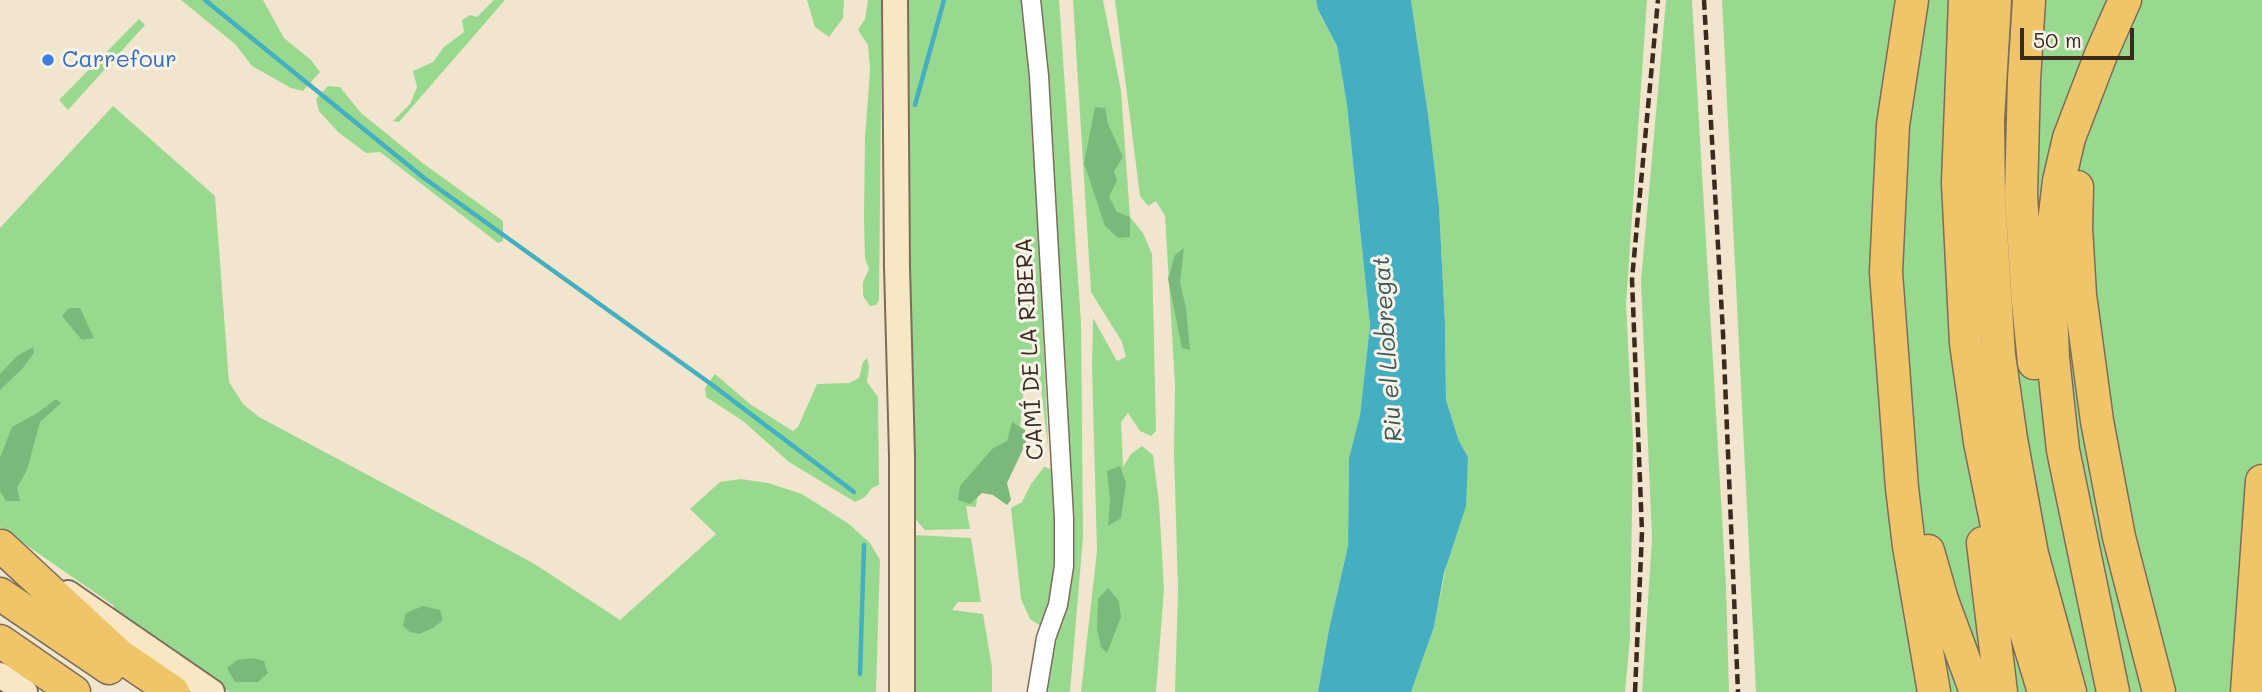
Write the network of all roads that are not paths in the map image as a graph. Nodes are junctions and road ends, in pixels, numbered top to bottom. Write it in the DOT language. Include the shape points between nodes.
graph roads {
  1 [pos="895,0"];
  2 [pos="1031,0"];
  3 [pos="1912,0"];
  4 [pos="1965,0"];
  5 [pos="1995,0"];
  6 [pos="2029,0"];
  7 [pos="2125,0"];
  8 [pos="2102,52"];
  9 [pos="897,267"];
  10 [pos="1888,319"];
  11 [pos="1966,343"];
  12 [pos="2262,481"];
  13 [pos="0,546"];
  14 [pos="0,594"];
  15 [pos="0,641"];
  16 [pos="0,675"];
  17 [pos="25,692"];
  18 [pos="74,692"];
  19 [pos="145,692"];
  20 [pos="173,692"];
  21 [pos="212,692"];
  22 [pos="890,692"];
  23 [pos="902,692"];
  24 [pos="1037,692"];
  25 [pos="1934,692"];
  26 [pos="1976,692"];
  27 [pos="2001,692"];
  28 [pos="2044,692"];
  29 [pos="2070,692"];
  30 [pos="2104,692"];
  31 [pos="2113,692"];
  32 [pos="2159,692"];
  33 [pos="2247,692"];
  1 -- 9 [label="main road"];
  2 -- 24 [label="street, CAMÍ DE LA RIBERA" via="1064,566"];
  3 -- 10 [label="highway" via="1893,125 1887,216"];
  4 -- 11 [label="highway" via="1958,183"];
  5 -- 29 [label="highway" via="1988,133 1999,355 2032,554"];
  6 -- 30 [label="highway" via="2021,195 2034,362 2065,548"];
  7 -- 8 [label="highway"];
  8 -- 31 [label="highway" via="2069,138 2059,181 2051,311 2063,450"];
  8 -- 32 [label="highway" via="2078,169 2080,295 2096,421 2119,537"];
  9 -- 22 [label="main road" via="890,454"];
  9 -- 23 [label="main road"];
  10 -- 25 [label="highway" via="1903,500"];
  10 -- 26 [label="highway" via="1897,407 1912,487 1942,600"];
  11 -- 27 [label="highway" via="1964,404"];
  11 -- 28 [label="highway" via="2004,560"];
  12 -- 33 [label="highway"];
  13 -- 20 [label="highway" via="120,656"];
  13 -- 21 [label="main road"];
  14 -- 19 [label="highway"];
  15 -- 18 [label="highway"];
  16 -- 17 [label="main road"];
}
